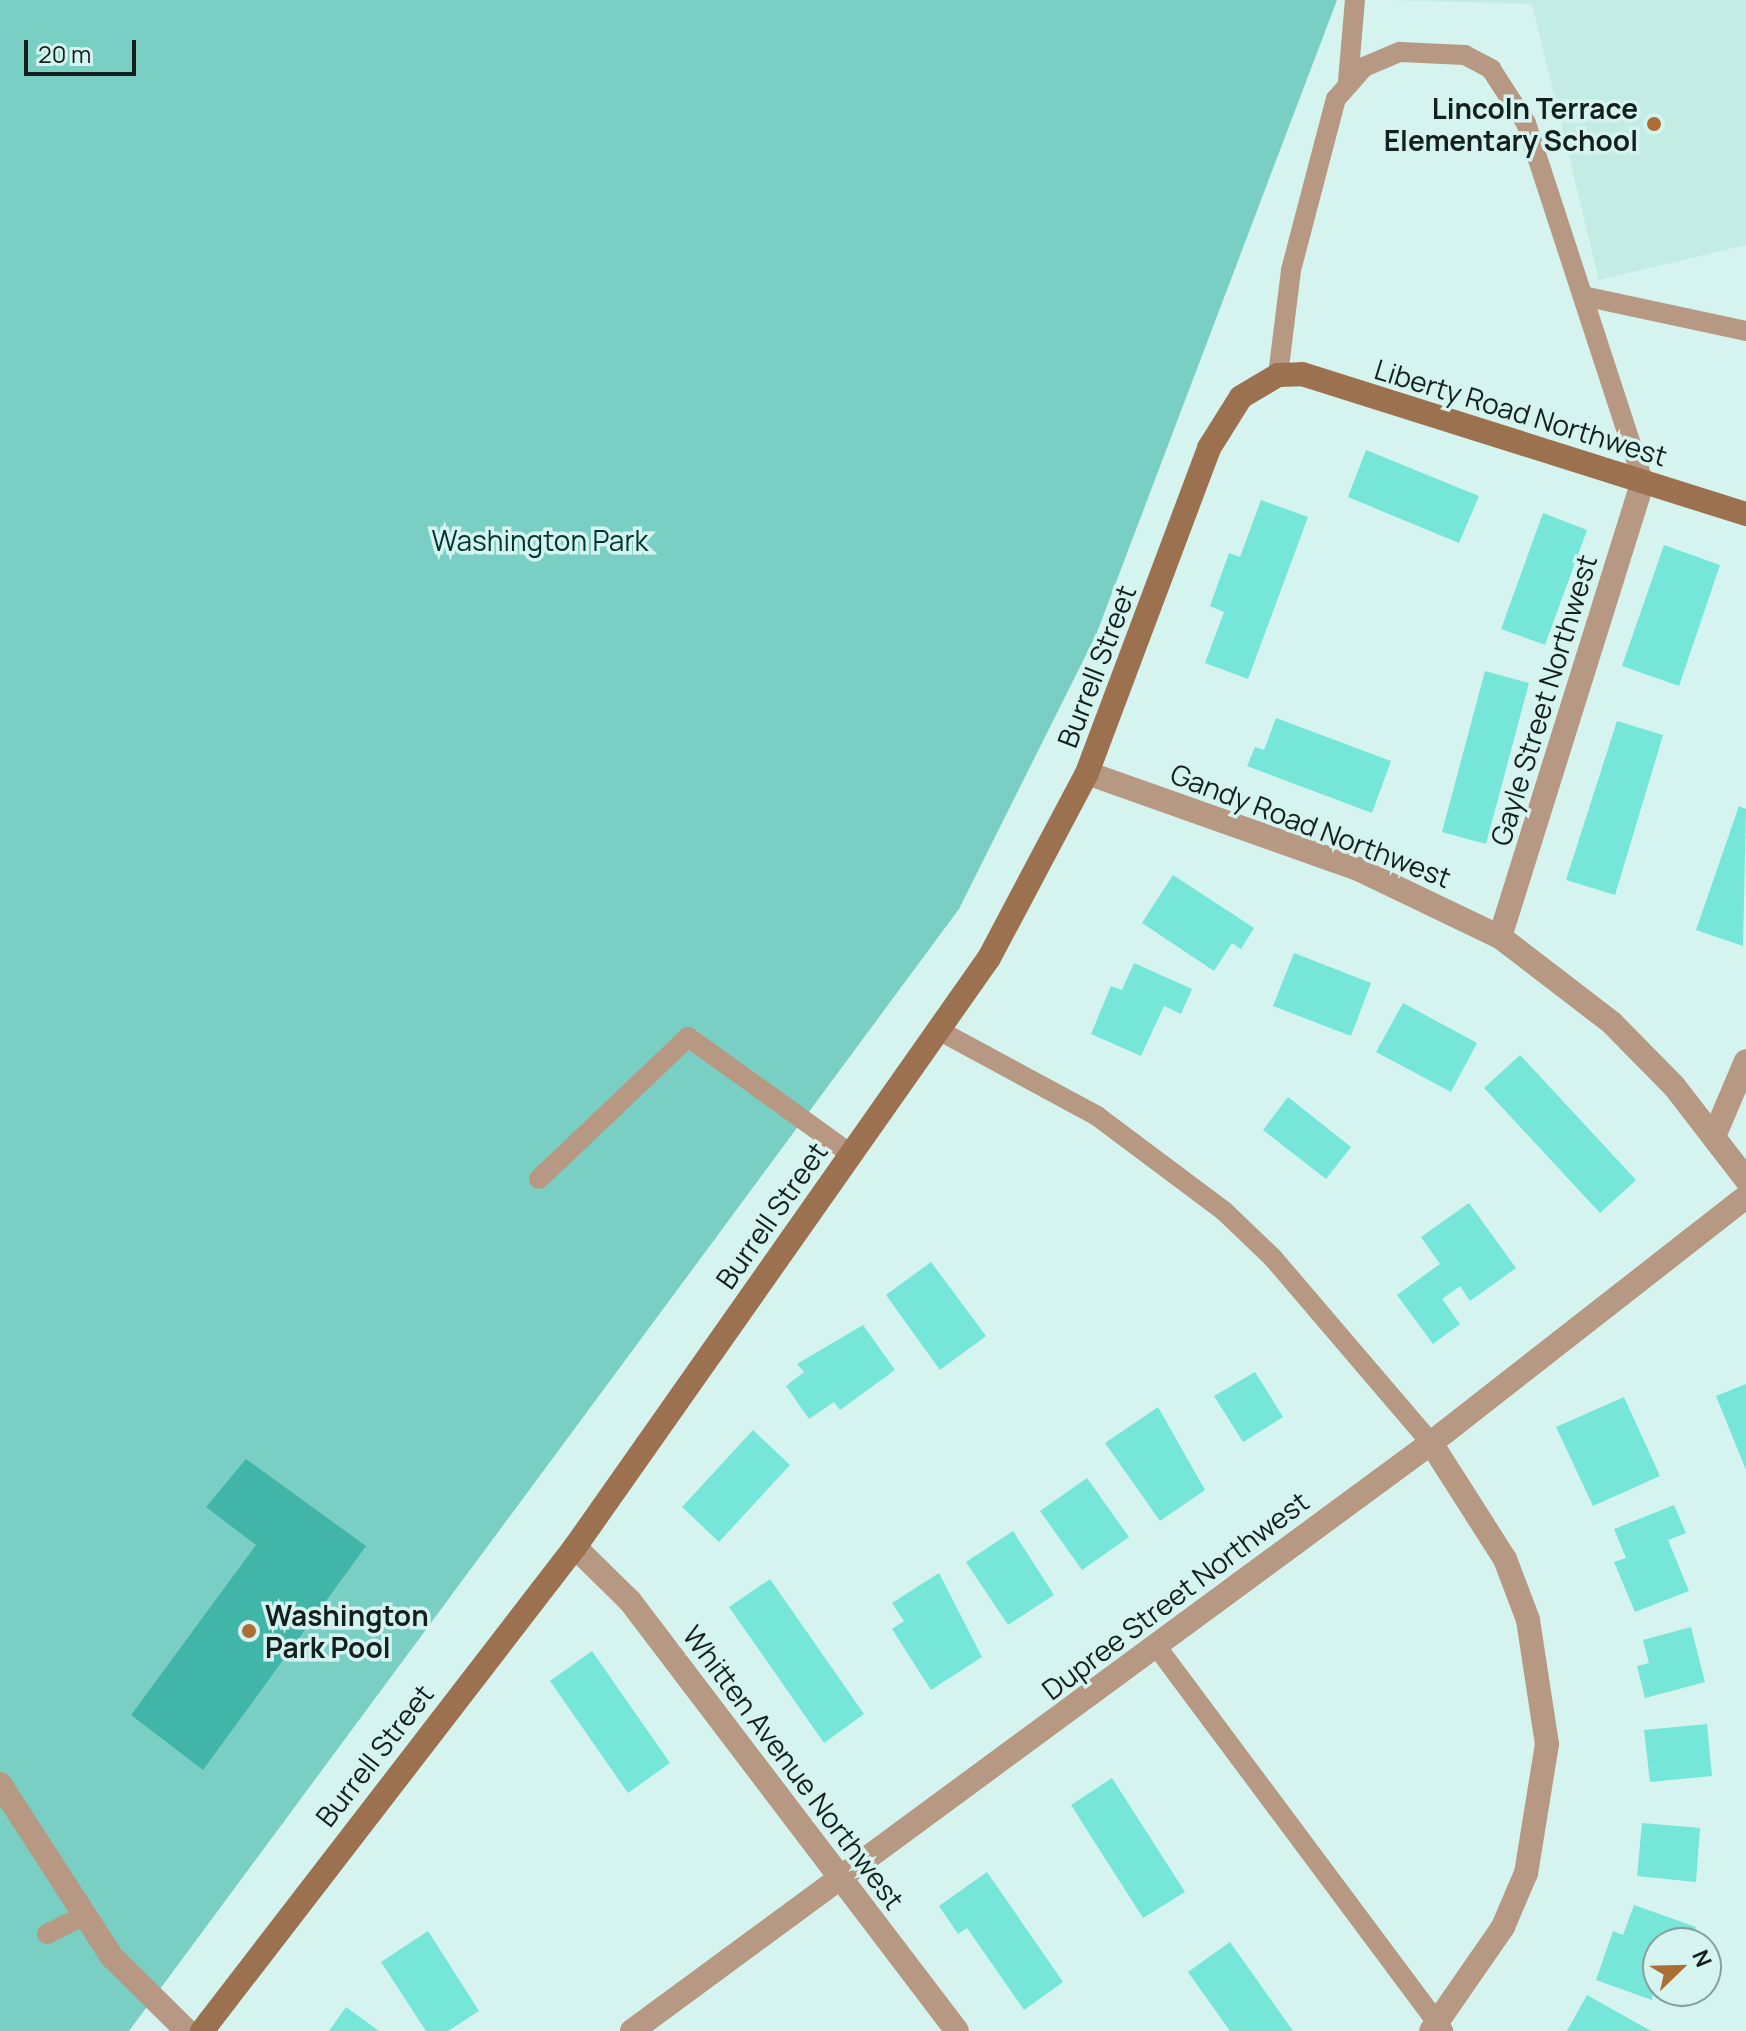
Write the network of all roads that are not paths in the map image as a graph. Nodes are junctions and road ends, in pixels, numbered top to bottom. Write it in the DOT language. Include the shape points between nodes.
graph roads {
  1 [pos="1355,0"];
  2 [pos="1348,81"];
  3 [pos="1583,296"];
  4 [pos="1746,331"];
  5 [pos="1278,375"];
  6 [pos="1643,481"];
  7 [pos="1746,514"];
  8 [pos="1087,773"];
  9 [pos="1500,937"];
  10 [pos="940,1031"];
  11 [pos="1746,1061"];
  12 [pos="1715,1134"];
  13 [pos="851,1154"];
  14 [pos="539,1179"];
  15 [pos="1746,1179"];
  16 [pos="1746,1197"];
  17 [pos="1431,1443"];
  18 [pos="575,1547"];
  19 [pos="1157,1647"];
  20 [pos="0,1784"];
  21 [pos="842,1878"];
  22 [pos="85,1915"];
  23 [pos="47,1934"];
  24 [pos="1437,2029"];
  25 [pos="187,2031"];
  26 [pos="202,2031"];
  27 [pos="632,2031"];
  28 [pos="957,2031"];
  1 -- 2 [label="lane"];
  2 -- 3 [label="lane" via="1400,52 1436,48 1491,69 1526,123"];
  2 -- 5 [label="lane" via="1336,99 1291,270"];
  3 -- 4 [label="lane"];
  3 -- 6 [label="lane"];
  5 -- 6 [label="street, Liberty Road Northwest" via="1302,374"];
  5 -- 8 [label="street, Burrell Street" via="1241,397 1209,448"];
  6 -- 7 [label="street, Liberty Road Northwest"];
  6 -- 9 [label="street, Gayle Street Northwest"];
  8 -- 9 [label="street, Gandy Road Northwest" via="1358,869"];
  8 -- 10 [label="street, Burrell Street" via="989,958"];
  9 -- 12 [label="street, Gandy Road Northwest" via="1612,1023"];
  10 -- 13 [label="street, Burrell Street"];
  10 -- 17 [label="lane" via="1097,1116 1224,1211 1312,1301"];
  11 -- 12 [label="street"];
  12 -- 15 [label="street, Gandy Road Northwest"];
  13 -- 14 [label="lane" via="688,1037"];
  13 -- 18 [label="street, Burrell Street"];
  16 -- 17 [label="street, Dupree Street Northwest"];
  17 -- 19 [label="street, Dupree Street Northwest"];
  17 -- 24 [label="street" via="1505,1559 1531,1633 1547,1744 1526,1873 1503,1927"];
  18 -- 21 [label="street, Whitten Avenue Northwest" via="630,1601"];
  18 -- 26 [label="street, Burrell Street"];
  19 -- 21 [label="street, Dupree Street Northwest"];
  19 -- 24 [label="lane"];
  20 -- 22 [label="street"];
  21 -- 27 [label="street, Dupree Street Northwest"];
  21 -- 28 [label="street, Whitten Avenue Northwest"];
  22 -- 23 [label="lane"];
  22 -- 25 [label="street" via="112,1957"];
}
